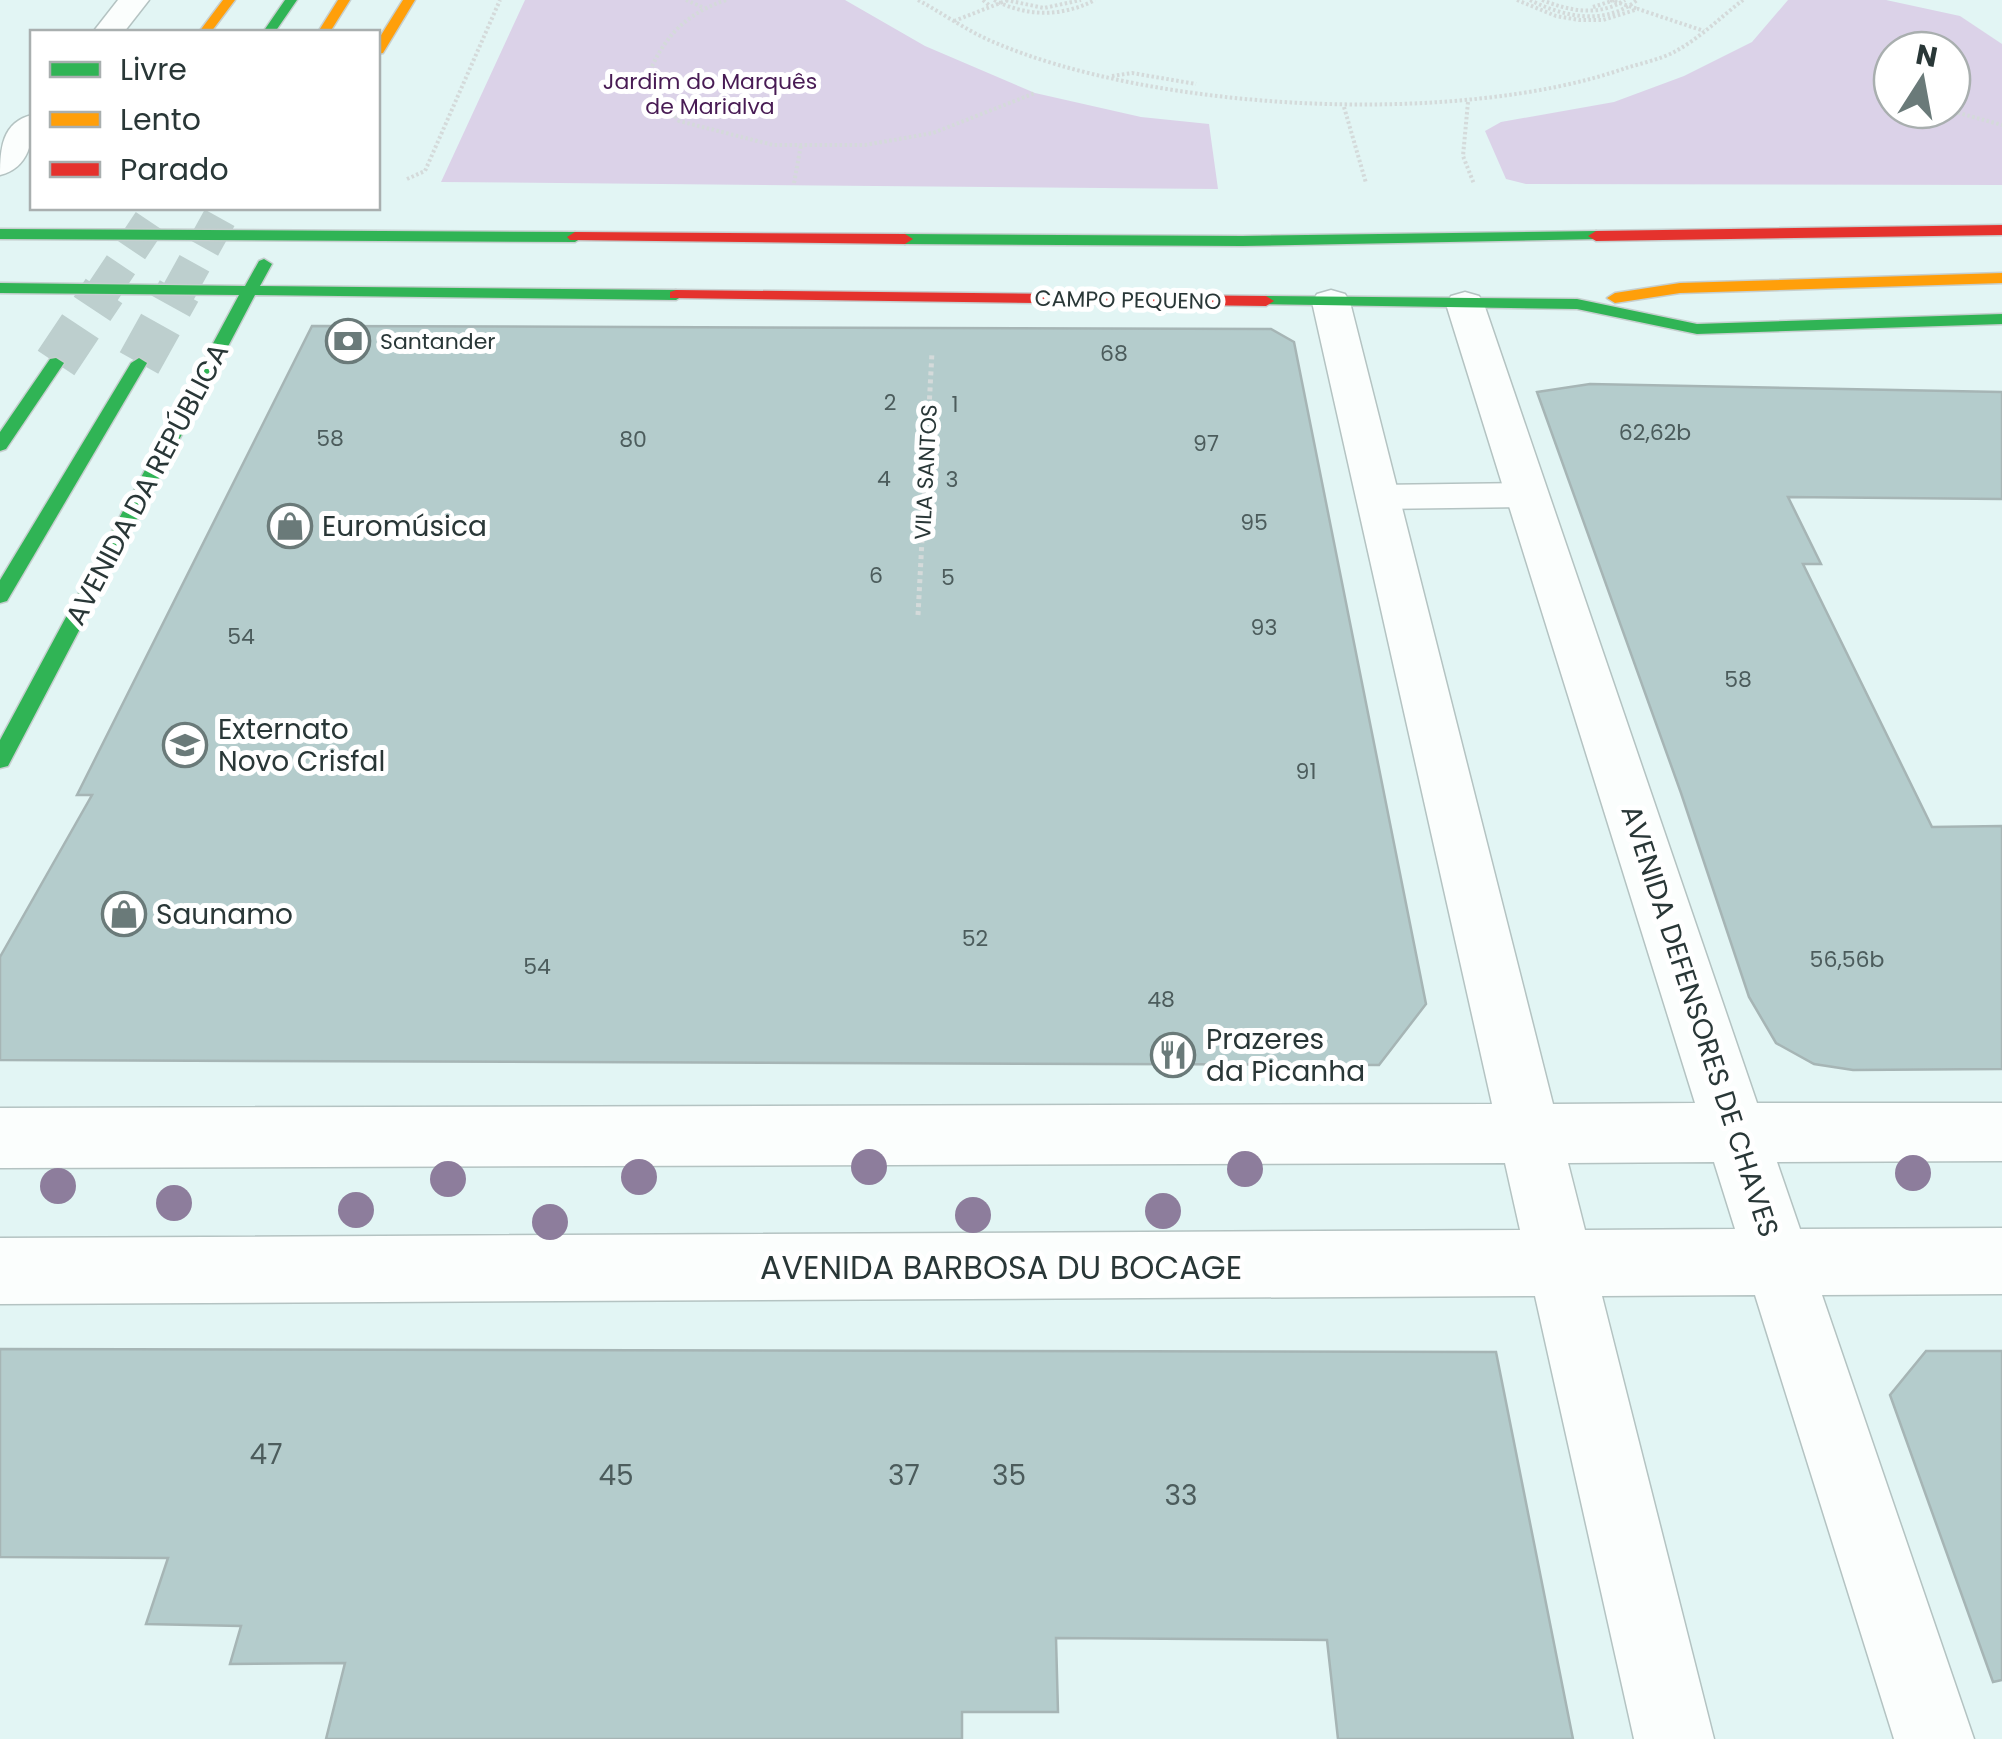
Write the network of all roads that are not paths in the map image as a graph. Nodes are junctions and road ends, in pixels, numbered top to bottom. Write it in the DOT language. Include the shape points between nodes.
graph roads {
  1 [pos="134,0"];
  2 [pos="229,0"];
  3 [pos="291,0"];
  4 [pos="344,0"];
  5 [pos="409,0"];
  6 [pos="110,30"];
  7 [pos="206,30"];
  8 [pos="270,30"];
  9 [pos="325,30"];
  10 [pos="380,47"];
  11 [pos="30,128"];
  12 [pos="0,165"];
  13 [pos="74,210"];
  14 [pos="293,210"];
  15 [pos="2002,230"];
  16 [pos="0,234"];
  17 [pos="53,234"];
  18 [pos="278,236"];
  19 [pos="1322,267"];
  20 [pos="1453,267"];
  21 [pos="2002,278"];
  22 [pos="250,289"];
  23 [pos="3,291"];
  24 [pos="1578,304"];
  25 [pos="2002,320"];
  26 [pos="56,363"];
  27 [pos="140,363"];
  28 [pos="0,445"];
  29 [pos="1528,495"];
  30 [pos="1377,497"];
  31 [pos="0,596"];
  32 [pos="0,760"];
  33 [pos="2002,1132"];
  34 [pos="1737,1134"];
  35 [pos="1531,1135"];
  36 [pos="0,1138"];
  37 [pos="2002,1261"];
  38 [pos="1779,1263"];
  39 [pos="1562,1265"];
  40 [pos="0,1271"];
  41 [pos="1674,1739"];
  42 [pos="1934,1739"];
  1 -- 6 [label="street"];
  2 -- 7 [label="main road"];
  3 -- 8 [label="main road"];
  4 -- 9 [label="main road"];
  5 -- 10 [label="main road"];
  11 -- 12 [label="street"];
  13 -- 17 [label="main road"];
  14 -- 18 [label="main road, AVENIDA DA REPÚBLICA"];
  15 -- 20 [label="main road, CAMPO PEQUENO"];
  16 -- 17 [label="main road, CAMPO PEQUENO"];
  17 -- 18 [label="main road, CAMPO PEQUENO"];
  17 -- 23 [label="main road"];
  18 -- 19 [label="main road, CAMPO PEQUENO"];
  18 -- 22 [label="main road, AVENIDA DA REPÚBLICA"];
  19 -- 20 [label="main road, CAMPO PEQUENO"];
  19 -- 20 [label="main road, CAMPO PEQUENO"];
  19 -- 22 [label="main road, CAMPO PEQUENO"];
  19 -- 30 [label="street"];
  20 -- 24 [label="main road, CAMPO PEQUENO"];
  20 -- 29 [label="street, AVENIDA DEFENSORES DE CHAVES"];
  21 -- 24 [label="main road" via="1680,288"];
  22 -- 23 [label="main road, CAMPO PEQUENO"];
  22 -- 32 [label="main road, AVENIDA DA REPÚBLICA"];
  24 -- 25 [label="main road, CAMPO PEQUENO" via="1697,329"];
  26 -- 28 [label="main road"];
  27 -- 31 [label="main road"];
  29 -- 30 [label="lane"];
  29 -- 34 [label="street, AVENIDA DEFENSORES DE CHAVES"];
  30 -- 35 [label="street"];
  33 -- 34 [label="street"];
  34 -- 35 [label="street"];
  34 -- 38 [label="street, AVENIDA DEFENSORES DE CHAVES"];
  35 -- 36 [label="street"];
  35 -- 39 [label="street"];
  37 -- 38 [label="street, AVENIDA BARBOSA DU BOCAGE"];
  38 -- 39 [label="street, AVENIDA BARBOSA DU BOCAGE"];
  38 -- 42 [label="street, AVENIDA DEFENSORES DE CHAVES"];
  39 -- 40 [label="street, AVENIDA BARBOSA DU BOCAGE"];
  39 -- 41 [label="street"];
}
